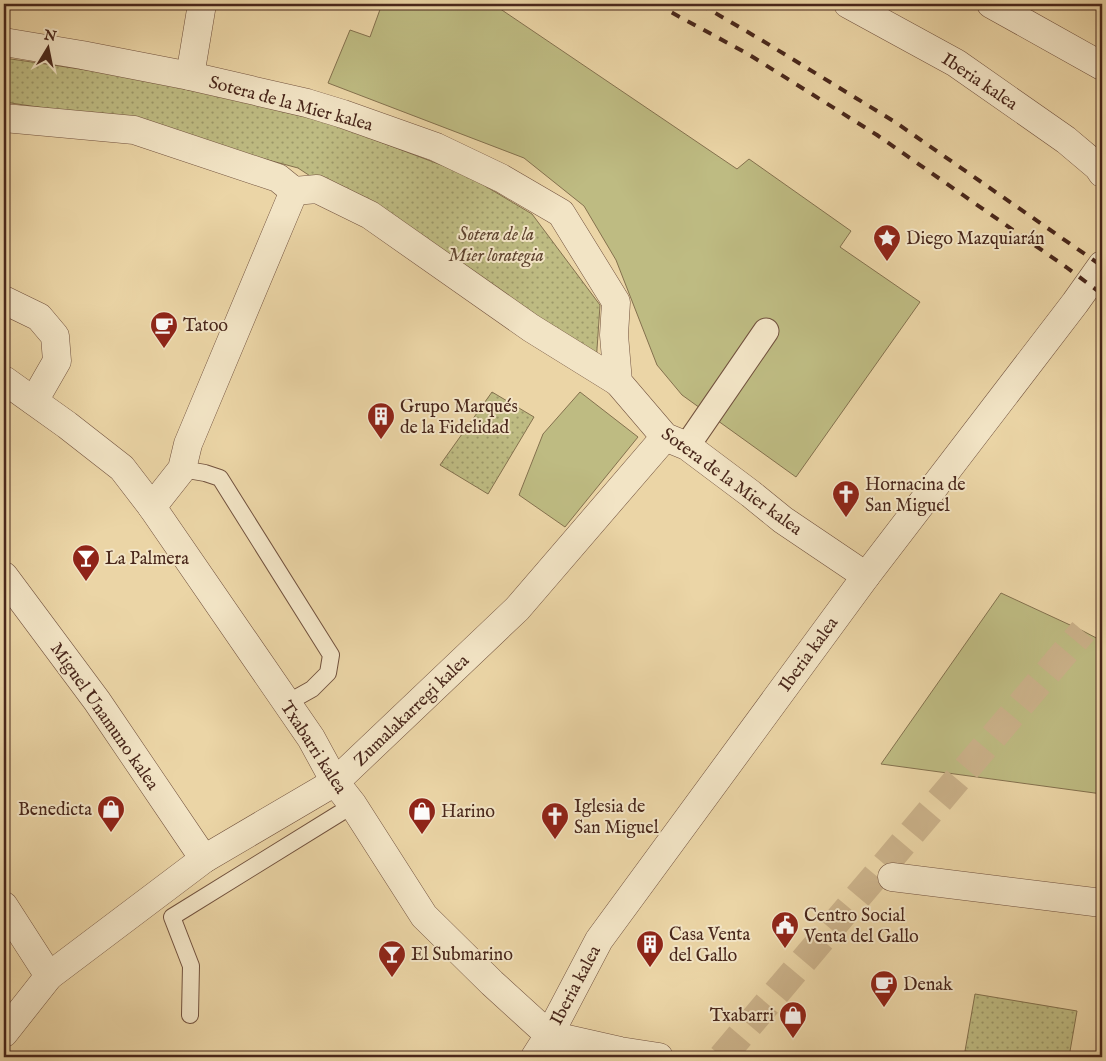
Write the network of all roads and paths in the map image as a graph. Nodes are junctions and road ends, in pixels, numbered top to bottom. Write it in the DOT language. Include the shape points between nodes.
graph roads {
  1 [pos="202,4"];
  2 [pos="848,4"];
  3 [pos="991,4"];
  4 [pos="4,42"];
  5 [pos="1102,66"];
  6 [pos="190,76"];
  7 [pos="4,118"];
  8 [pos="1102,173"];
  9 [pos="294,191"];
  10 [pos="1102,265"];
  11 [pos="4,300"];
  12 [pos="766,331"];
  13 [pos="4,380"];
  14 [pos="618,382"];
  15 [pos="34,401"];
  16 [pos="676,442"];
  17 [pos="182,469"];
  18 [pos="152,507"];
  19 [pos="4,576"];
  20 [pos="866,576"];
  21 [pos="287,704"];
  22 [pos="335,782"];
  23 [pos="353,805"];
  24 [pos="204,859"];
  25 [pos="892,877"];
  26 [pos="1102,903"];
  27 [pos="4,906"];
  28 [pos="50,976"];
  29 [pos="190,1015"];
  30 [pos="4,1033"];
  31 [pos="542,1046"];
  32 [pos="659,1057"];
  1 -- 6 [label="street, Sotera de la Mier kalea"];
  2 -- 8 [label="street, Iberia kalea" via="956,63 1066,140"];
  3 -- 5 [label="street"];
  4 -- 6 [label="street, Sotera de la Mier kalea"];
  6 -- 14 [label="street, Sotera de la Mier kalea" via="306,103 436,146 501,178 561,213 616,302 614,335"];
  7 -- 9 [label="street" via="134,130 278,178"];
  9 -- 14 [label="street" via="317,189 370,215 531,328"];
  9 -- 17 [label="street" via="188,444"];
  10 -- 20 [label="street, Iberia kalea"];
  11 -- 15 [label="street" via="40,317 55,336 57,360"];
  12 -- 16 [label="street"];
  13 -- 15 [label="street, Txabarri kalea"];
  14 -- 16 [label="street, Sotera de la Mier kalea"];
  15 -- 18 [label="street, Txabarri kalea" via="122,468"];
  16 -- 20 [label="street, Sotera de la Mier kalea"];
  16 -- 22 [label="street, Zumalakarregi kalea" via="517,609"];
  17 -- 18 [label="street"];
  17 -- 21 [label="lane" via="220,478 331,655 328,673 312,689"];
  18 -- 21 [label="street, Txabarri kalea"];
  19 -- 24 [label="street, Miguel Unamuno kalea" via="97,701"];
  20 -- 31 [label="street, Iberia kalea" via="599,940"];
  21 -- 22 [label="street, Txabarri kalea" via="311,738"];
  22 -- 23 [label="street, Txabarri kalea"];
  22 -- 24 [label="street, Zumalakarregi kalea"];
  23 -- 29 [label="lane" via="172,917 191,966"];
  23 -- 31 [label="street, Txabarri kalea" via="424,916 492,983"];
  24 -- 28 [label="street, Zumalakarregi kalea"];
  25 -- 26 [label="street"];
  27 -- 28 [label="street"];
  28 -- 30 [label="street, Zumalakarregi kalea"];
  31 -- 32 [label="street, Txabarri kalea"];
}
